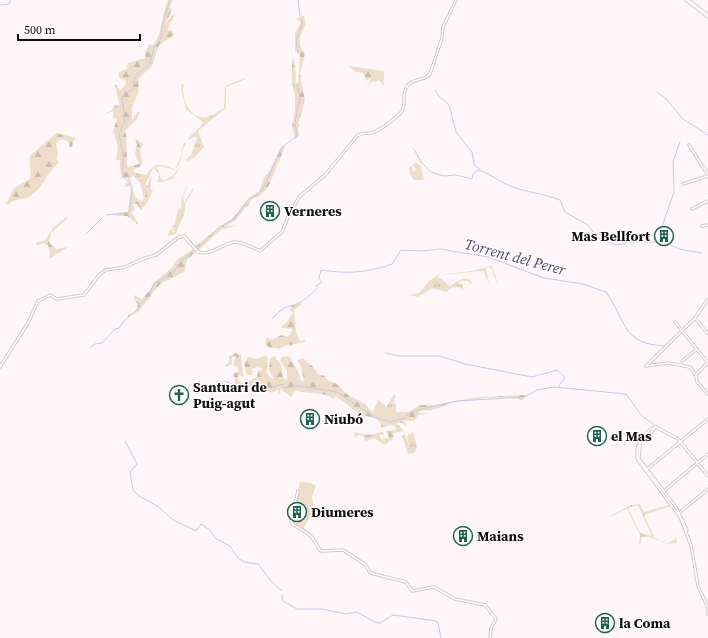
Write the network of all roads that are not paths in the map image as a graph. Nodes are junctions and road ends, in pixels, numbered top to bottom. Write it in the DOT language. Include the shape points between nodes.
graph roads {
  1 [pos="456,0"];
  2 [pos="687,0"];
  3 [pos="708,16"];
  4 [pos="689,145"];
  5 [pos="708,176"];
  6 [pos="683,184"];
  7 [pos="708,201"];
  8 [pos="692,209"];
  9 [pos="702,226"];
  10 [pos="708,226"];
  11 [pos="708,299"];
  12 [pos="695,318"];
  13 [pos="675,322"];
  14 [pos="683,331"];
  15 [pos="708,334"];
  16 [pos="697,349"];
  17 [pos="682,361"];
  18 [pos="708,362"];
  19 [pos="0,367"];
  20 [pos="696,376"];
  21 [pos="708,394"];
  22 [pos="708,419"];
  23 [pos="680,442"];
  24 [pos="708,454"];
  25 [pos="697,463"];
  26 [pos="645,470"];
  27 [pos="708,476"];
  28 [pos="708,489"];
  29 [pos="298,491"];
  30 [pos="663,491"];
  31 [pos="679,513"];
  32 [pos="708,609"];
  33 [pos="708,614"];
  34 [pos="490,638"];
  1 -- 19 [label="street" via="443,27 430,74 408,85 403,96 401,113 376,131 360,133 326,175 298,197 282,232 265,248 260,251 234,242 212,252 202,253 198,252 184,236 179,236 156,255 126,267 109,268 99,275 84,295 57,298 50,296 38,301"];
  2 -- 3 [label="street"];
  4 -- 5 [label="street"];
  5 -- 6 [label="street"];
  7 -- 8 [label="street"];
  9 -- 10 [label="street"];
  11 -- 12 [label="street"];
  12 -- 14 [label="street"];
  12 -- 15 [label="street"];
  13 -- 14 [label="street"];
  14 -- 16 [label="street"];
  14 -- 20 [label="street" via="646,366 668,363 686,366 690,367"];
  16 -- 17 [label="street"];
  16 -- 18 [label="street"];
  18 -- 20 [label="street"];
  20 -- 21 [label="street" via="697,382"];
  22 -- 23 [label="street"];
  23 -- 25 [label="street"];
  23 -- 26 [label="street"];
  23 -- 26 [label="street" via="656,426 641,441 638,448 639,459"];
  24 -- 25 [label="street"];
  25 -- 27 [label="street"];
  25 -- 30 [label="street"];
  26 -- 30 [label="street"];
  28 -- 31 [label="street"];
  29 -- 34 [label="street" via="292,524 314,539 318,549 343,550 366,565 370,573 406,582 412,591 434,586 455,600 485,605 496,619 491,628"];
  30 -- 31 [label="street"];
  31 -- 32 [label="street" via="692,552 698,586"];
  32 -- 33 [label="street"];
}
